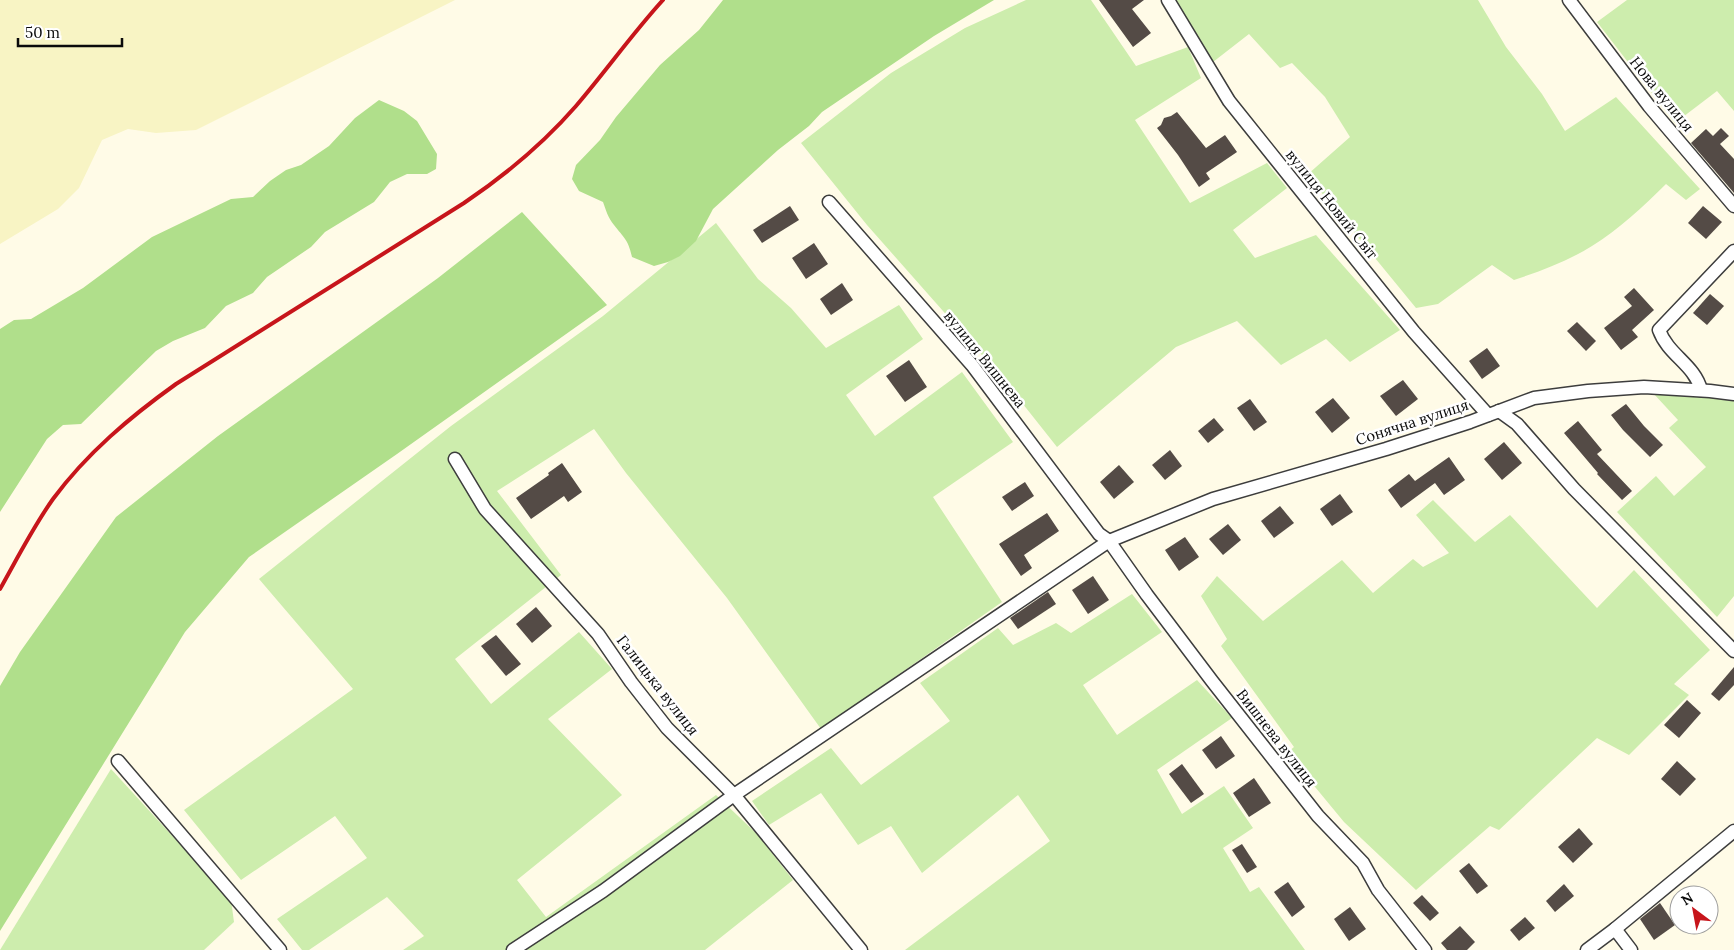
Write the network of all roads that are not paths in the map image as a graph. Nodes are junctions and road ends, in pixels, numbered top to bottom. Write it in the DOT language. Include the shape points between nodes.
graph roads {
  1 [pos="1168,0"];
  2 [pos="1569,0"];
  3 [pos="829,202"];
  4 [pos="1734,206"];
  5 [pos="1734,251"];
  6 [pos="1701,390"];
  7 [pos="1734,394"];
  8 [pos="1493,413"];
  9 [pos="455,459"];
  10 [pos="1109,541"];
  11 [pos="1734,651"];
  12 [pos="118,761"];
  13 [pos="734,795"];
  14 [pos="1734,831"];
  15 [pos="1616,929"];
  16 [pos="280,950"];
  17 [pos="513,950"];
  18 [pos="860,950"];
  19 [pos="1425,950"];
  20 [pos="1587,950"];
  21 [pos="1631,950"];
  1 -- 8 [label="street, вулиця Новий Світ" via="1229,101 1414,332"];
  2 -- 4 [label="street, Нова вулиця" via="1649,106"];
  3 -- 10 [label="street, вулиця Вишнева" via="972,366 1099,534"];
  5 -- 6 [label="street" via="1660,330 1663,340 1699,379"];
  6 -- 7 [label="street, Сонячна вулиця"];
  6 -- 8 [label="street, Сонячна вулиця" via="1644,387 1588,391 1534,398"];
  8 -- 10 [label="street, Сонячна вулиця" via="1386,449 1213,499"];
  8 -- 11 [label="street, вулиця Новий Світ" via="1517,424 1574,489"];
  9 -- 13 [label="street, Галицька вулиця" via="485,509 598,634 667,728"];
  10 -- 13 [label="street, Сонячна вулиця"];
  10 -- 19 [label="street, Вишнева вулиця" via="1212,682 1318,816 1363,863 1378,890"];
  12 -- 16 [label="street"];
  13 -- 17 [label="street, Сонячна вулиця" via="603,891"];
  13 -- 18 [label="street, Галицька вулиця"];
  14 -- 15 [label="street"];
  15 -- 20 [label="street"];
  15 -- 21 [label="street"];
}
